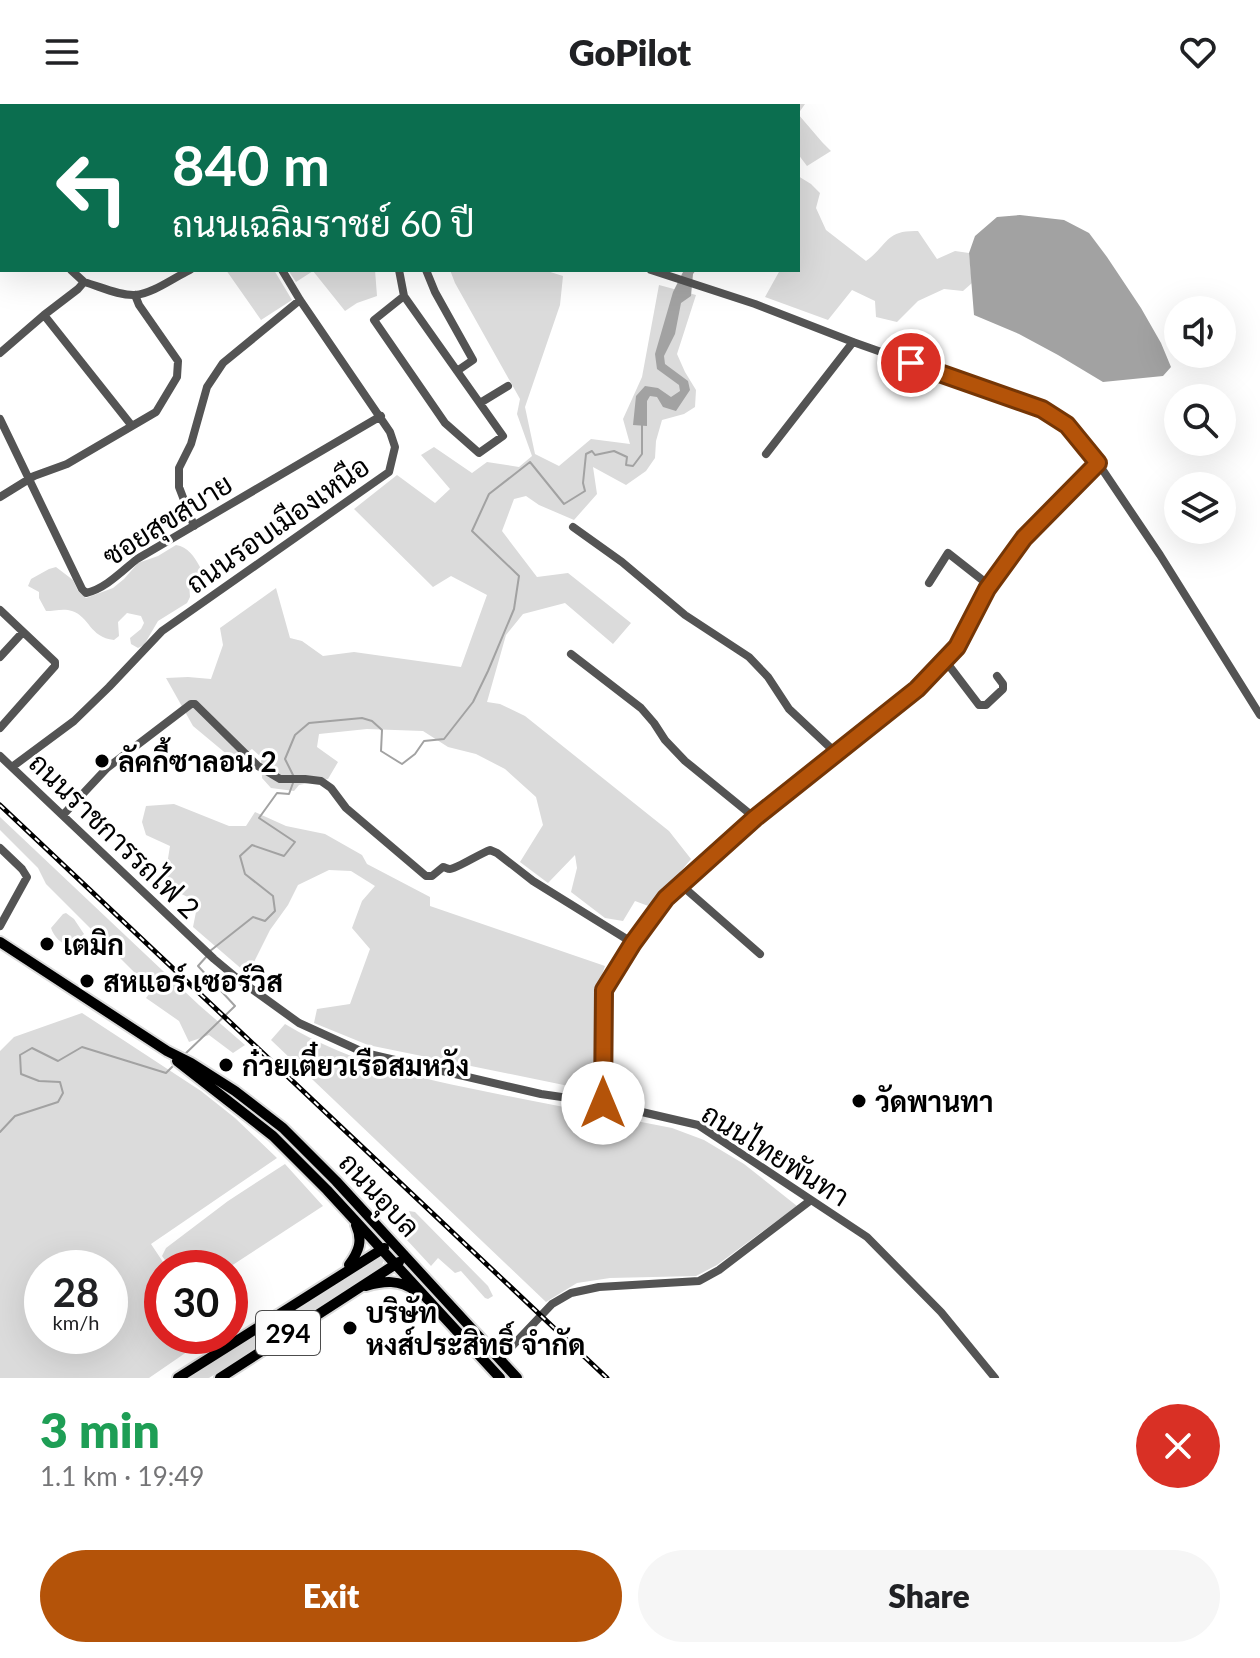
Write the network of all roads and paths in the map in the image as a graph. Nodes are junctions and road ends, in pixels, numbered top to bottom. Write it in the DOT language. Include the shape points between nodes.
graph roads {
  1 [pos="73,272"];
  2 [pos="182,272"];
  3 [pos="283,272"];
  4 [pos="399,272"];
  5 [pos="427,272"];
  6 [pos="657,272"];
  7 [pos="84,282"];
  8 [pos="135,295"];
  9 [pos="404,296"];
  10 [pos="300,300"];
  11 [pos="44,315"];
  12 [pos="853,342"];
  13 [pos="0,353"];
  14 [pos="457,371"];
  15 [pos="508,386"];
  16 [pos="480,403"];
  17 [pos="381,416"];
  18 [pos="0,419"];
  19 [pos="132,426"];
  20 [pos="766,454"];
  21 [pos="1098,463"];
  22 [pos="29,479"];
  23 [pos="0,497"];
  24 [pos="194,526"];
  25 [pos="573,527"];
  26 [pos="929,583"];
  27 [pos="990,586"];
  28 [pos="0,610"];
  29 [pos="23,632"];
  30 [pos="571,654"];
  31 [pos="0,657"];
  32 [pos="944,659"];
  33 [pos="997,676"];
  34 [pos="1260,715"];
  35 [pos="0,728"];
  36 [pos="836,753"];
  37 [pos="0,756"];
  38 [pos="12,767"];
  39 [pos="63,815"];
  40 [pos="755,818"];
  41 [pos="0,848"];
  42 [pos="680,884"];
  43 [pos="0,926"];
  44 [pos="0,942"];
  45 [pos="633,943"];
  46 [pos="760,954"];
  47 [pos="214,959"];
  48 [pos="188,1066"];
  49 [pos="603,1103"];
  50 [pos="811,1200"];
  51 [pos="356,1222"];
  52 [pos="392,1242"];
  53 [pos="381,1249"];
  54 [pos="406,1257"];
  55 [pos="395,1265"];
  56 [pos="346,1270"];
  57 [pos="356,1288"];
  58 [pos="429,1302"];
  59 [pos="500,1359"];
  60 [pos="178,1378"];
  61 [pos="220,1378"];
  62 [pos="500,1378"];
  63 [pos="517,1378"];
  64 [pos="995,1378"];
  1 -- 7 [label="street"];
  2 -- 8 [label="street"];
  3 -- 10 [label="street, ถนนรอบเมืองเหนือ"];
  4 -- 9 [label="street"];
  5 -- 14 [label="street" via="473,360"];
  6 -- 12 [label="street"];
  7 -- 8 [label="street"];
  7 -- 11 [label="street"];
  8 -- 19 [label="street" via="178,361 177,377 156,412"];
  9 -- 14 [label="street"];
  9 -- 16 [label="street" via="374,320 445,423 479,453 503,436"];
  10 -- 17 [label="street, ถนนรอบเมืองเหนือ"];
  10 -- 24 [label="street" via="223,363 207,387 179,468 179,487"];
  11 -- 13 [label="street"];
  11 -- 19 [label="street"];
  12 -- 20 [label="street"];
  12 -- 21 [label="street" via="1042,409 1067,425"];
  14 -- 16 [label="street"];
  15 -- 16 [label="street"];
  17 -- 24 [label="street, ซอยสุขสบาย"];
  17 -- 38 [label="street, ถนนรอบเมืองเหนือ" via="395,447 389,472 162,631 74,721"];
  18 -- 22 [label="street"];
  19 -- 22 [label="street" via="67,464"];
  21 -- 27 [label="street" via="1024,538"];
  21 -- 34 [label="street"];
  22 -- 23 [label="street"];
  22 -- 24 [label="street, ซอยสุขสบาย" via="86,593"];
  25 -- 36 [label="street" via="685,615 749,657 789,709"];
  26 -- 27 [label="street" via="948,553"];
  27 -- 32 [label="street" via="957,647"];
  28 -- 29 [label="street"];
  29 -- 31 [label="street"];
  29 -- 35 [label="street" via="55,666"];
  30 -- 40 [label="street" via="641,708 685,761"];
  32 -- 33 [label="street" via="979,705 1003,689"];
  32 -- 36 [label="street" via="917,689"];
  36 -- 40 [label="street"];
  37 -- 38 [label="street, ถนนราชการรถไฟ 2"];
  38 -- 39 [label="street, ถนนราชการรถไฟ 2"];
  39 -- 45 [label="street" via="107,768 195,704 258,766 280,779 321,781 331,788 346,808 426,876 490,850"];
  39 -- 47 [label="street, ถนนราชการรถไฟ 2"];
  40 -- 42 [label="street"];
  41 -- 43 [label="street" via="26,873"];
  42 -- 45 [label="street"];
  42 -- 46 [label="street"];
  44 -- 48 [label="main road"];
  45 -- 49 [label="street" via="604,990"];
  47 -- 49 [label="street, ถนนไทยพันทา" via="299,1023 365,1053"];
  48 -- 51 [label="main road, ถนนอุบล" via="273,1136"];
  48 -- 52 [label="main road, ถนนอุบล" via="235,1091 283,1128"];
  49 -- 50 [label="street, ถนนไทยพันทา" via="698,1125"];
  50 -- 59 [label="street" via="699,1281 571,1293 552,1304"];
  50 -- 64 [label="street, ถนนไทยพันทา" via="867,1237 941,1312"];
  51 -- 53 [label="main road, ถนนอุบล"];
  51 -- 56 [label="main road" via="361,1243"];
  52 -- 53 [label="main road, 294"];
  52 -- 54 [label="main road, ถนนอุบล"];
  53 -- 55 [label="main road, ถนนอุบล"];
  53 -- 56 [label="main road, 294"];
  54 -- 55 [label="main road, 294"];
  54 -- 59 [label="main road, ถนนอุบล"];
  55 -- 57 [label="main road, 294"];
  55 -- 58 [label="main road, ถนนอุบล"];
  56 -- 60 [label="main road, 294"];
  57 -- 58 [label="main road" via="392,1281 409,1286"];
  57 -- 61 [label="main road, 294"];
  58 -- 62 [label="main road, ถนนอุบล"];
  59 -- 63 [label="main road, ถนนอุบล"];
}
